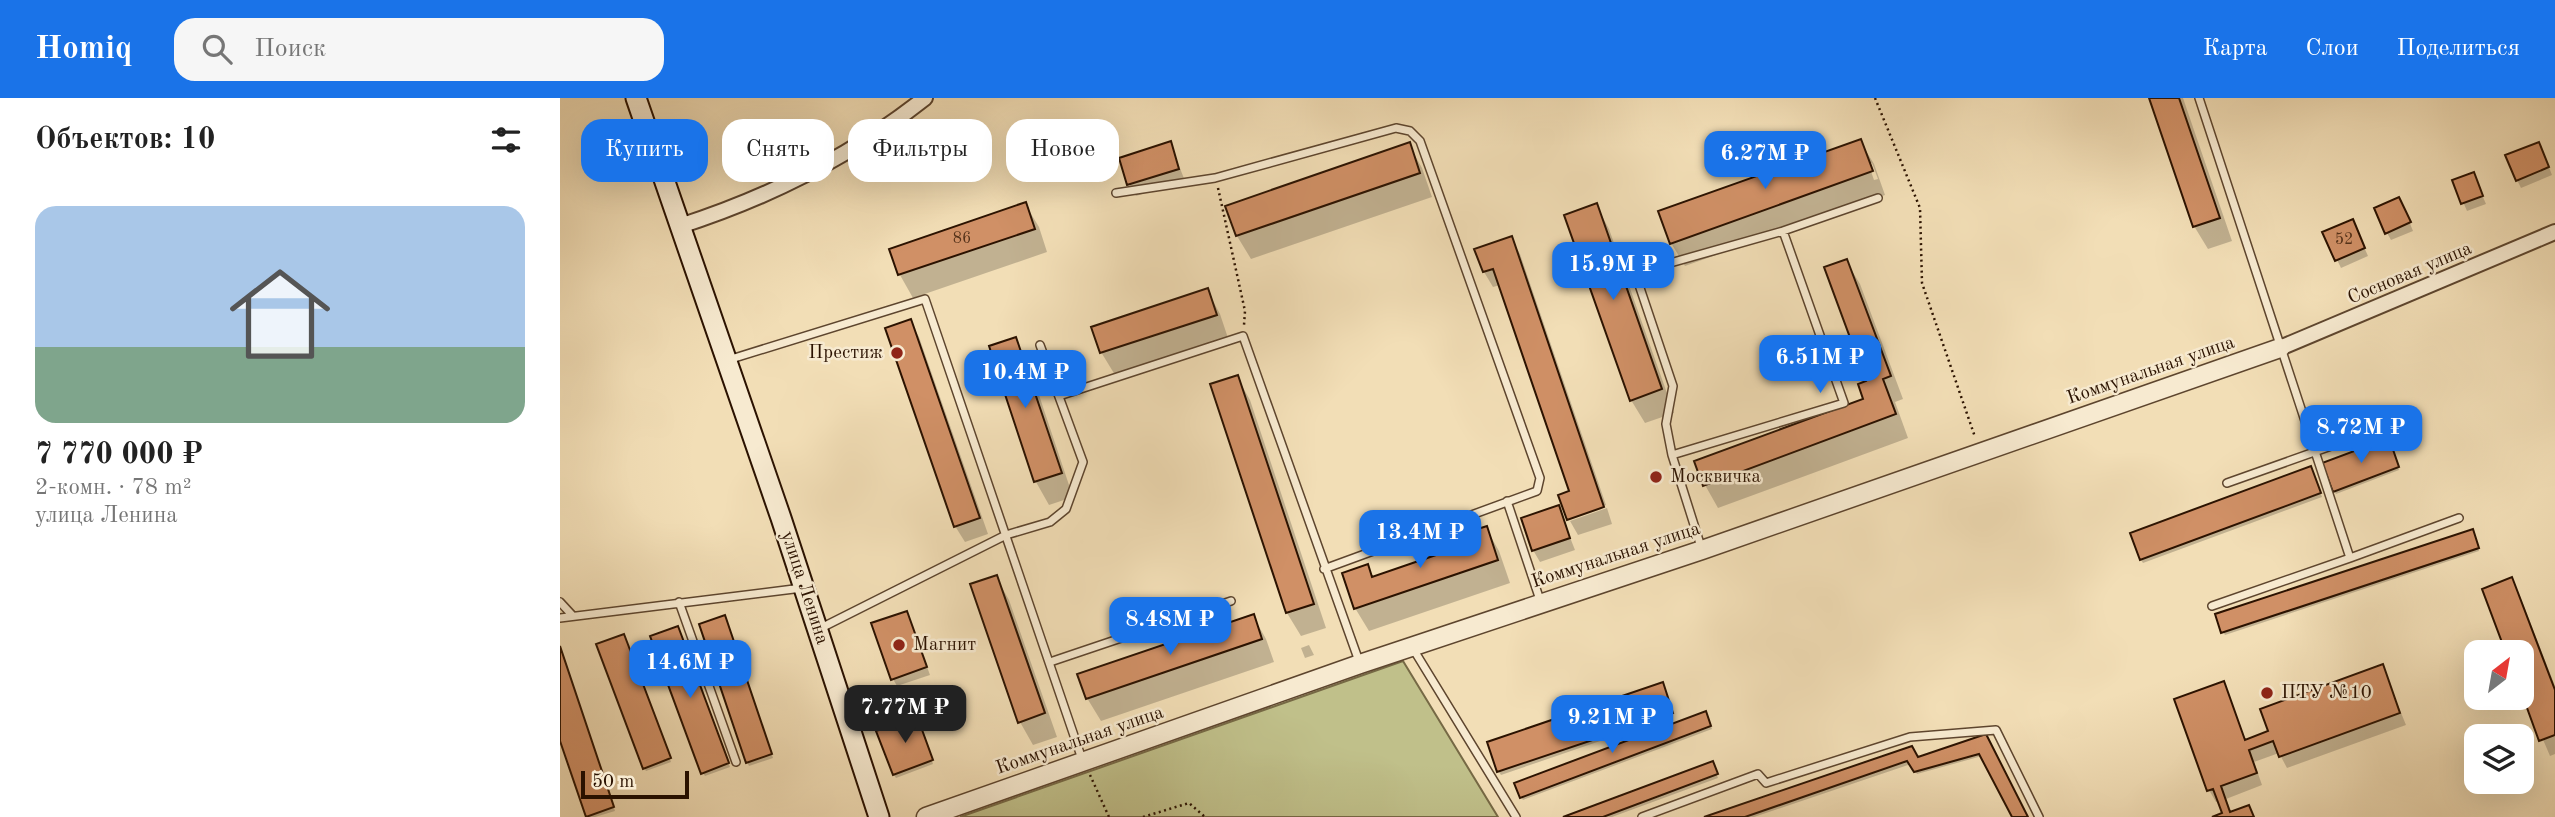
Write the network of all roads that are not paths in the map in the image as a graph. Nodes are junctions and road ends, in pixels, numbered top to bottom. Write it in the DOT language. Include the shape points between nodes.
graph roads {
  1 [pos="636,98"];
  2 [pos="925,98"];
  3 [pos="2199,98"];
  4 [pos="1116,193"];
  5 [pos="1878,198"];
  6 [pos="680,226"];
  7 [pos="1783,231"];
  8 [pos="2555,232"];
  9 [pos="1040,345"];
  10 [pos="2280,348"];
  11 [pos="725,361"];
  12 [pos="1059,396"];
  13 [pos="2365,434"];
  14 [pos="2315,452"];
  15 [pos="1672,455"];
  16 [pos="2227,483"];
  17 [pos="1507,502"];
  18 [pos="2459,518"];
  19 [pos="1006,535"];
  20 [pos="1702,550"];
  21 [pos="2350,558"];
  22 [pos="1324,569"];
  23 [pos="804,587"];
  24 [pos="1231,601"];
  25 [pos="560,602"];
  26 [pos="680,602"];
  27 [pos="1541,603"];
  28 [pos="2211,606"];
  29 [pos="572,615"];
  30 [pos="560,618"];
  31 [pos="819,629"];
  32 [pos="1412,646"];
  33 [pos="1050,662"];
  34 [pos="1360,664"];
  35 [pos="736,762"];
  36 [pos="1084,762"];
  37 [pos="879,817"];
  38 [pos="926,817"];
  39 [pos="1516,817"];
  40 [pos="1642,817"];
  41 [pos="2039,817"];
  1 -- 6 [label="main road, улица Ленина"];
  2 -- 6 [label="street" via="848,152 714,215"];
  3 -- 10 [label="lane"];
  4 -- 17 [label="lane" via="1215,178 1396,128 1410,131 1420,141 1540,478 1537,491"];
  5 -- 7 [label="lane"];
  6 -- 11 [label="main road, улица Ленина"];
  7 -- 15 [label="lane" via="1635,274 1674,386 1666,424"];
  7 -- 15 [label="lane" via="1844,403"];
  8 -- 10 [label="street, Сосновая улица"];
  9 -- 12 [label="lane"];
  10 -- 14 [label="lane"];
  10 -- 20 [label="street, Коммунальная улица"];
  11 -- 19 [label="lane" via="925,299"];
  11 -- 23 [label="main road, улица Ленина"];
  12 -- 19 [label="lane" via="1083,462 1066,509 1050,522"];
  12 -- 22 [label="lane" via="1242,336"];
  13 -- 14 [label="lane"];
  14 -- 16 [label="lane"];
  14 -- 21 [label="lane"];
  15 -- 20 [label="lane"];
  17 -- 22 [label="lane"];
  17 -- 27 [label="lane"];
  18 -- 21 [label="lane"];
  19 -- 31 [label="lane"];
  19 -- 33 [label="lane"];
  20 -- 27 [label="street, Коммунальная улица"];
  21 -- 28 [label="lane"];
  22 -- 34 [label="lane"];
  23 -- 26 [label="lane"];
  23 -- 31 [label="main road, улица Ленина"];
  24 -- 33 [label="lane"];
  25 -- 29 [label="lane"];
  26 -- 29 [label="lane"];
  26 -- 35 [label="lane"];
  27 -- 32 [label="street, Коммунальная улица"];
  29 -- 30 [label="lane"];
  31 -- 37 [label="main road, улица Ленина"];
  32 -- 34 [label="street, Коммунальная улица"];
  32 -- 39 [label="lane"];
  33 -- 36 [label="lane"];
  34 -- 36 [label="street, Коммунальная улица"];
  36 -- 38 [label="street, Коммунальная улица"];
  40 -- 41 [label="lane" via="1758,774 1766,783 1910,737 1996,730"];
}
